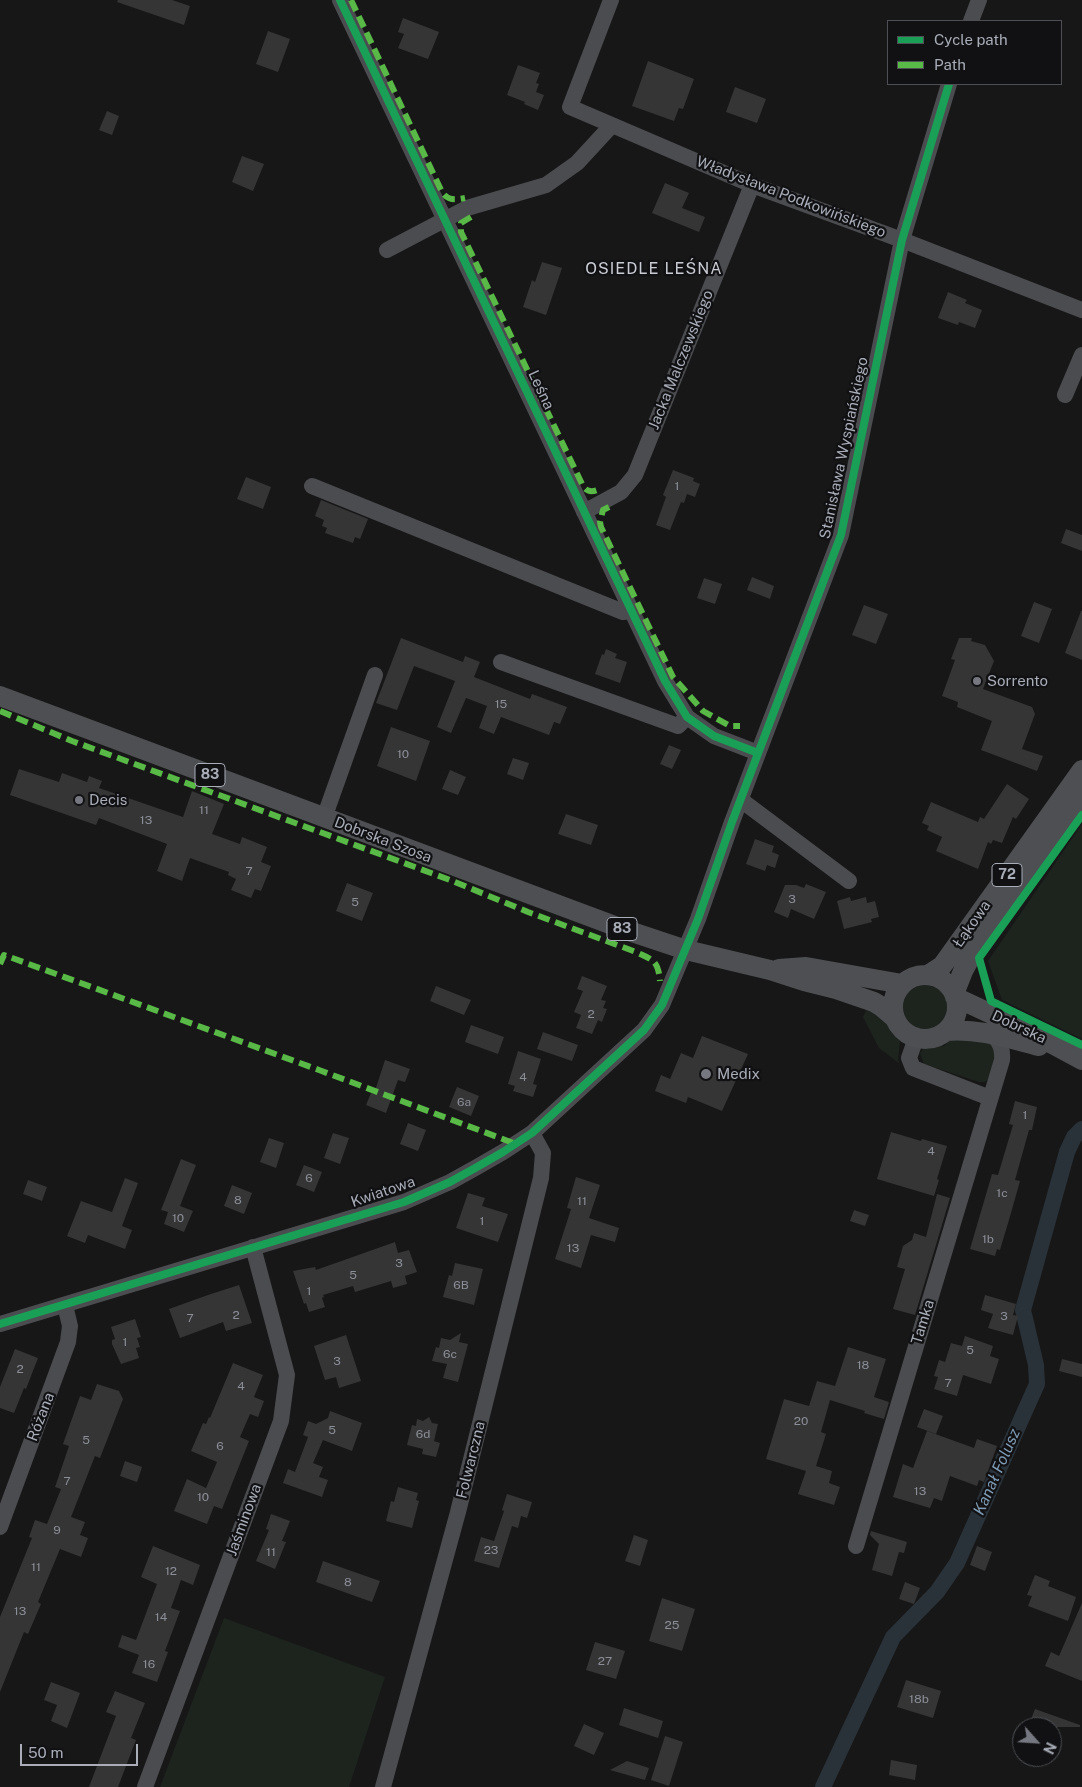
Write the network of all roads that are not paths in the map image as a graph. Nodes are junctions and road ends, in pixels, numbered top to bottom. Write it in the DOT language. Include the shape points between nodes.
graph roads {
  1 [pos="340,0"];
  2 [pos="611,0"];
  3 [pos="979,0"];
  4 [pos="971,20"];
  5 [pos="949,85"];
  6 [pos="612,125"];
  7 [pos="752,185"];
  8 [pos="443,219"];
  9 [pos="902,240"];
  10 [pos="387,250"];
  11 [pos="1082,310"];
  12 [pos="1082,355"];
  13 [pos="1065,395"];
  14 [pos="312,486"];
  15 [pos="584,512"];
  16 [pos="632,611"];
  17 [pos="501,662"];
  18 [pos="375,675"];
  19 [pos="0,696"];
  20 [pos="687,717"];
  21 [pos="758,752"];
  22 [pos="1082,770"];
  23 [pos="1082,796"];
  24 [pos="741,800"];
  25 [pos="324,818"];
  26 [pos="849,881"];
  27 [pos="686,950"];
  28 [pos="770,970"];
  29 [pos="928,975"];
  30 [pos="902,984"];
  31 [pos="955,996"];
  32 [pos="895,1018"];
  33 [pos="946,1032"];
  34 [pos="993,1034"];
  35 [pos="916,1038"];
  36 [pos="1082,1061"];
  37 [pos="990,1098"];
  38 [pos="532,1132"];
  39 [pos="252,1247"];
  40 [pos="65,1304"];
  41 [pos="0,1324"];
  42 [pos="0,1527"];
  43 [pos="856,1546"];
  44 [pos="145,1787"];
  45 [pos="383,1787"];
  1 -- 8 [label="street, Leśna"];
  2 -- 6 [label="street, Władysława Podkowińskiego" via="570,107"];
  3 -- 4 [label="street"];
  5 -- 9 [label="street, Stanisława Wyspiańskiego"];
  6 -- 7 [label="street, Władysława Podkowińskiego"];
  6 -- 8 [label="street" via="577,163 546,185 474,206"];
  7 -- 9 [label="street, Władysława Podkowińskiego"];
  7 -- 15 [label="street, Jacka Malczewskiego" via="635,475 621,492"];
  8 -- 10 [label="street"];
  8 -- 15 [label="street, Leśna"];
  9 -- 11 [label="street, Władysława Podkowińskiego"];
  9 -- 21 [label="street, Stanisława Wyspiańskiego" via="841,535"];
  12 -- 13 [label="street"];
  14 -- 16 [label="street" via="623,612"];
  15 -- 16 [label="street, Leśna"];
  16 -- 20 [label="street, Leśna" via="665,681"];
  17 -- 20 [label="street" via="678,726"];
  18 -- 25 [label="street"];
  19 -- 25 [label="main road, Dobrska Szosa / 83"];
  20 -- 21 [label="street, Leśna" via="714,736"];
  21 -- 24 [label="street, Stanisława Wyspiańskiego"];
  22 -- 29 [label="main road, Łąkowa / 72" via="942,966"];
  23 -- 31 [label="main road, Łąkowa / 72" via="977,945 963,971"];
  24 -- 26 [label="street"];
  24 -- 27 [label="street, Stanisława Wyspiańskiego"];
  25 -- 27 [label="main road, Dobrska Szosa / 83"];
  27 -- 28 [label="main road, Dobrska Szosa / 83"];
  27 -- 38 [label="street, Kwiatowa" via="658,1013 644,1030"];
  28 -- 30 [label="main road, Dobrska Szosa / 83" via="806,967"];
  28 -- 32 [label="main road, Dobrska Szosa / 83" via="858,996 882,1007"];
  29 -- 30 [label="main road, 72" via="910,978"];
  29 -- 31 [label="main road" via="944,981"];
  30 -- 32 [label="main road" via="892,1009"];
  31 -- 33 [label="main road, 72" via="956,1016"];
  31 -- 36 [label="main road, Dobrska"];
  32 -- 35 [label="main road" via="899,1027"];
  33 -- 34 [label="main road, Dobrska" via="962,1030"];
  33 -- 35 [label="main road" via="937,1037"];
  34 -- 36 [label="main road, Dobrska"];
  34 -- 37 [label="street, Tamka" via="1003,1052"];
  35 -- 37 [label="street" via="909,1058 913,1068"];
  37 -- 43 [label="street, Tamka"];
  38 -- 39 [label="street, Kwiatowa" via="450,1182 404,1202"];
  38 -- 45 [label="street, Folwarczna" via="543,1153 541,1178 458,1512"];
  39 -- 40 [label="street, Kwiatowa"];
  39 -- 44 [label="street, Jaśminowa" via="287,1375 281,1421"];
  40 -- 41 [label="street, Kwiatowa"];
  40 -- 42 [label="street, Różana" via="70,1326 68,1342"];
}
